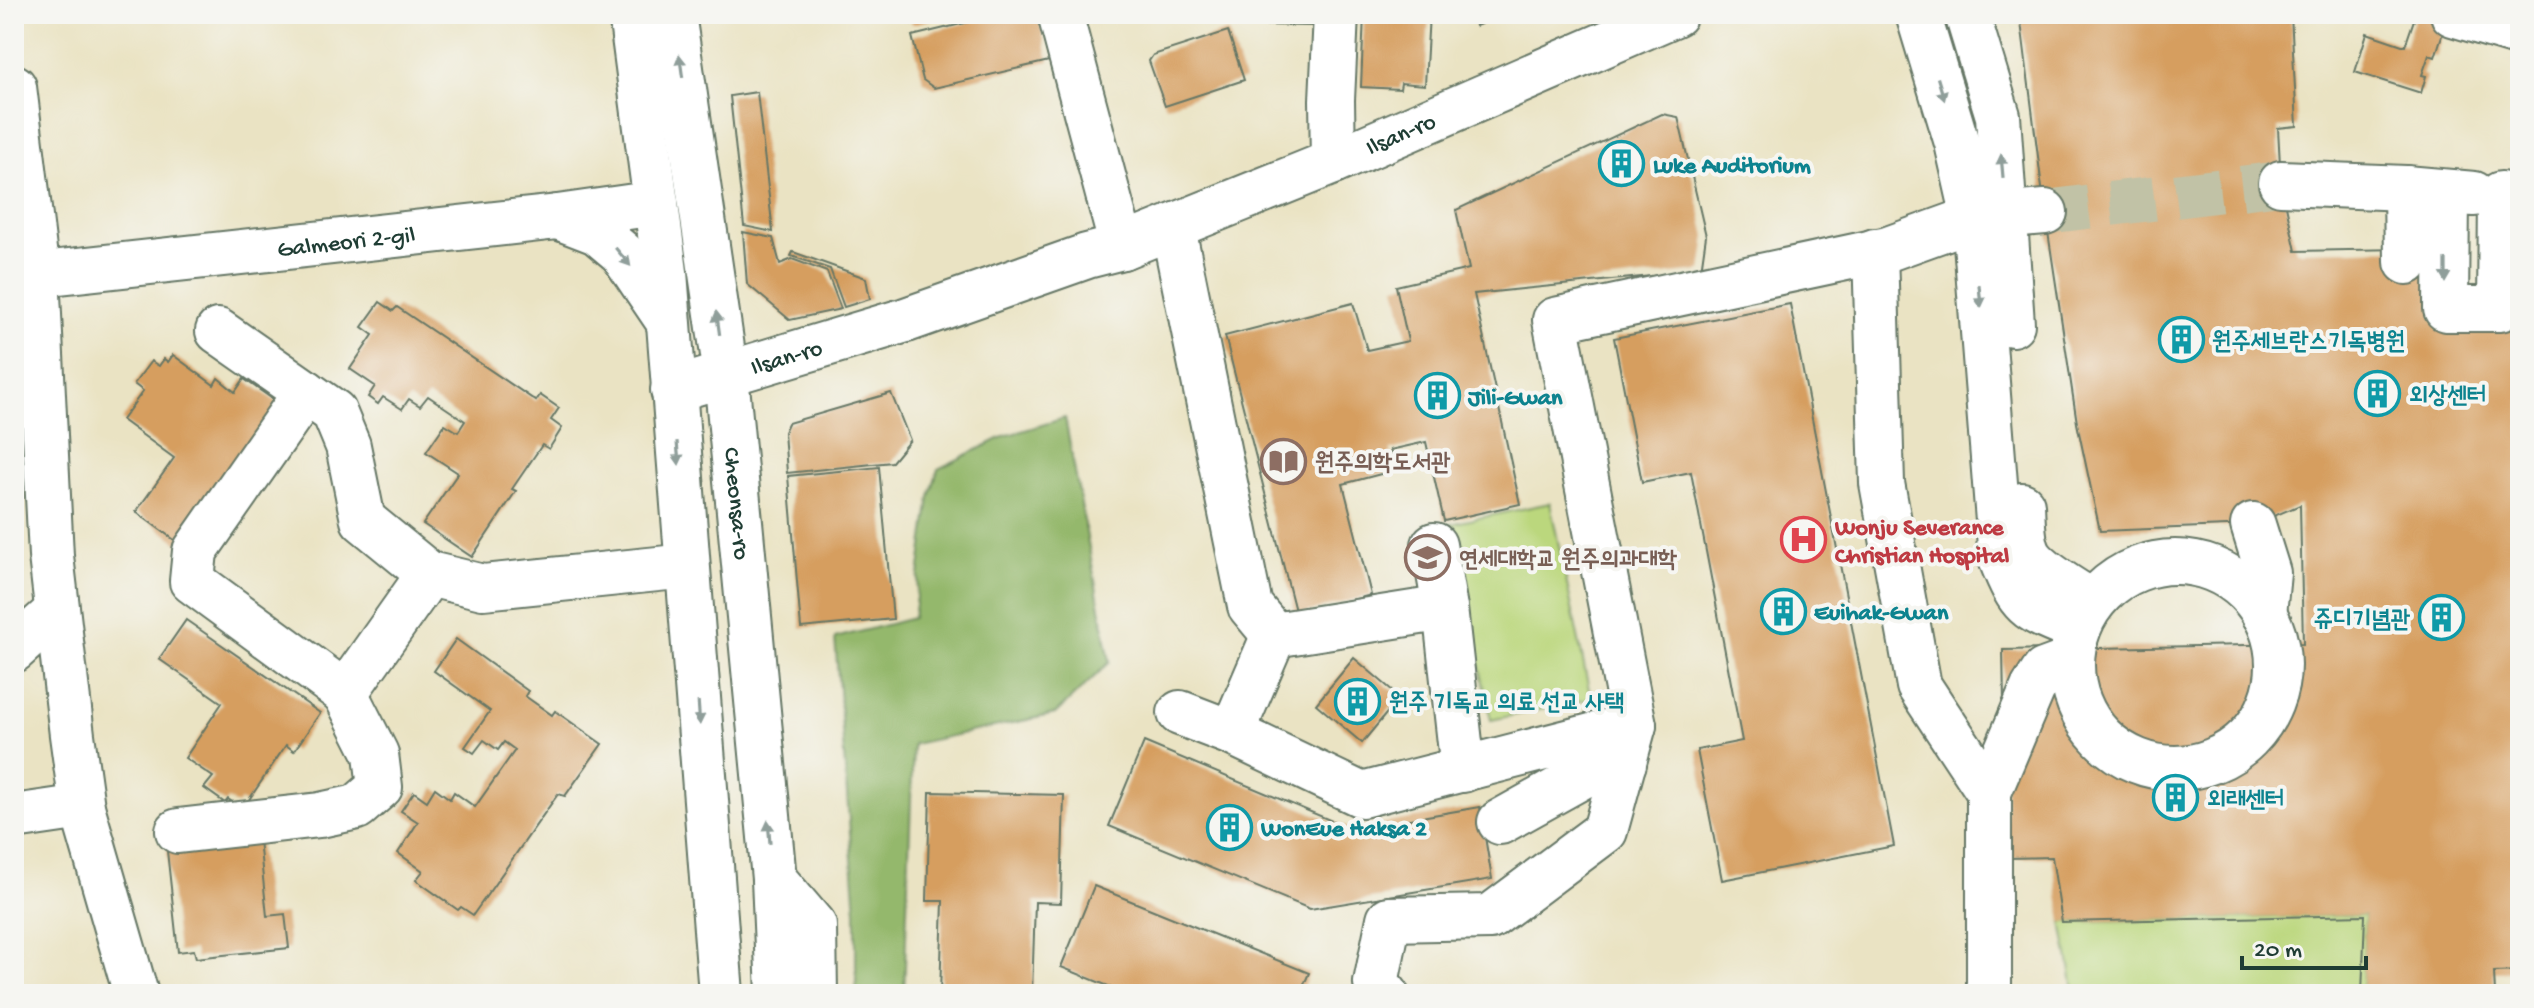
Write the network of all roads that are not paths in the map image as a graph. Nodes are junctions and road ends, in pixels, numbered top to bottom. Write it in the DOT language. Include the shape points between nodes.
graph roads {
  1 [pos="631,14"];
  2 [pos="673,14"];
  3 [pos="1060,14"];
  4 [pos="1336,14"];
  5 [pos="1675,14"];
  6 [pos="1918,14"];
  7 [pos="1967,14"];
  8 [pos="2453,14"];
  9 [pos="2520,34"];
  10 [pos="14,87"];
  11 [pos="1333,162"];
  12 [pos="2281,183"];
  13 [pos="2426,190"];
  14 [pos="2511,194"];
  15 [pos="656,203"];
  16 [pos="2008,215"];
  17 [pos="558,217"];
  18 [pos="1173,228"];
  19 [pos="1122,247"];
  20 [pos="1875,251"];
  21 [pos="2407,262"];
  22 [pos="26,276"];
  23 [pos="668,321"];
  24 [pos="218,331"];
  25 [pos="726,375"];
  26 [pos="673,390"];
  27 [pos="306,392"];
  28 [pos="1434,545"];
  29 [pos="2001,559"];
  30 [pos="687,566"];
  31 [pos="429,574"];
  32 [pos="2223,574"];
  33 [pos="1445,608"];
  34 [pos="56,612"];
  35 [pos="2264,614"];
  36 [pos="2080,631"];
  37 [pos="1274,635"];
  38 [pos="14,650"];
  39 [pos="2033,688"];
  40 [pos="345,693"];
  41 [pos="1180,713"];
  42 [pos="1232,733"];
  43 [pos="1629,744"];
  44 [pos="1463,770"];
  45 [pos="1989,792"];
  46 [pos="82,807"];
  47 [pos="14,817"];
  48 [pos="1500,822"];
  49 [pos="178,831"];
  50 [pos="774,879"];
  51 [pos="136,994"];
  52 [pos="721,994"];
  53 [pos="779,994"];
  54 [pos="815,994"];
  55 [pos="1386,994"];
  56 [pos="1989,994"];
  1 -- 15 [label="street"];
  25 -- 2 [label="street, Cheonsa-ro, one-way"];
  3 -- 19 [label="street"];
  4 -- 11 [label="street"];
  5 -- 11 [label="street, Ilsan-ro"];
  6 -- 16 [label="street, one-way" via="1957,143"];
  16 -- 7 [label="street, one-way" via="1998,116"];
  8 -- 9 [label="street"];
  10 -- 22 [label="street"];
  11 -- 18 [label="street, Ilsan-ro"];
  12 -- 13 [label="street"];
  13 -- 14 [label="street"];
  13 -- 14 [label="street, one-way" via="2446,309 2500,309"];
  13 -- 21 [label="street"];
  15 -- 17 [label="street, Galmeori 2-gil"];
  15 -- 23 [label="street"];
  16 -- 20 [label="street"];
  16 -- 29 [label="street, one-way"];
  16 -- 36 [label="street" via="2023,531 2030,556 2064,585"];
  17 -- 22 [label="street, Galmeori 2-gil"];
  17 -- 23 [label="street, one-way" via="597,232 622,253"];
  18 -- 19 [label="street, Ilsan-ro"];
  18 -- 37 [label="street" via="1250,606"];
  19 -- 25 [label="street, Ilsan-ro"];
  20 -- 43 [label="street" via="1555,320"];
  20 -- 45 [label="street" via="1882,483 1919,686"];
  22 -- 34 [label="street"];
  23 -- 26 [label="street"];
  24 -- 27 [label="street"];
  25 -- 26 [label="street, Ilsan-ro"];
  50 -- 25 [label="street, Cheonsa-ro, one-way"];
  26 -- 30 [label="street, one-way"];
  27 -- 31 [label="street" via="334,412 348,446 363,520"];
  27 -- 40 [label="street" via="195,551 192,581"];
  28 -- 33 [label="street"];
  29 -- 36 [label="street" via="2015,593 2035,613"];
  29 -- 39 [label="street" via="2016,619 2032,638"];
  30 -- 31 [label="street" via="483,587"];
  30 -- 52 [label="street, one-way"];
  31 -- 40 [label="street"];
  32 -- 35 [label="street" via="2238,582"];
  32 -- 35 [label="street" via="2244,567 2253,525 2268,573"];
  32 -- 36 [label="street" via="2175,561 2144,566 2115,579"];
  33 -- 37 [label="street"];
  33 -- 44 [label="street"];
  34 -- 38 [label="street"];
  34 -- 46 [label="street"];
  35 -- 36 [label="street" via="2276,641 2278,676 2268,710 2248,739 2218,759 2185,769 2150,766 2118,752 2092,727 2076,696"];
  36 -- 39 [label="street"];
  37 -- 42 [label="street"];
  39 -- 45 [label="street"];
  40 -- 49 [label="street" via="376,754 380,787 357,807"];
  41 -- 42 [label="street"];
  42 -- 44 [label="street" via="1362,795"];
  43 -- 44 [label="street"];
  43 -- 48 [label="street"];
  43 -- 55 [label="street" via="1605,831 1490,917 1389,919 1376,983"];
  45 -- 56 [label="street"];
  46 -- 47 [label="street"];
  46 -- 51 [label="street"];
  50 -- 53 [label="street, Cheonsa-ro"];
  50 -- 54 [label="street" via="814,926"];
}
